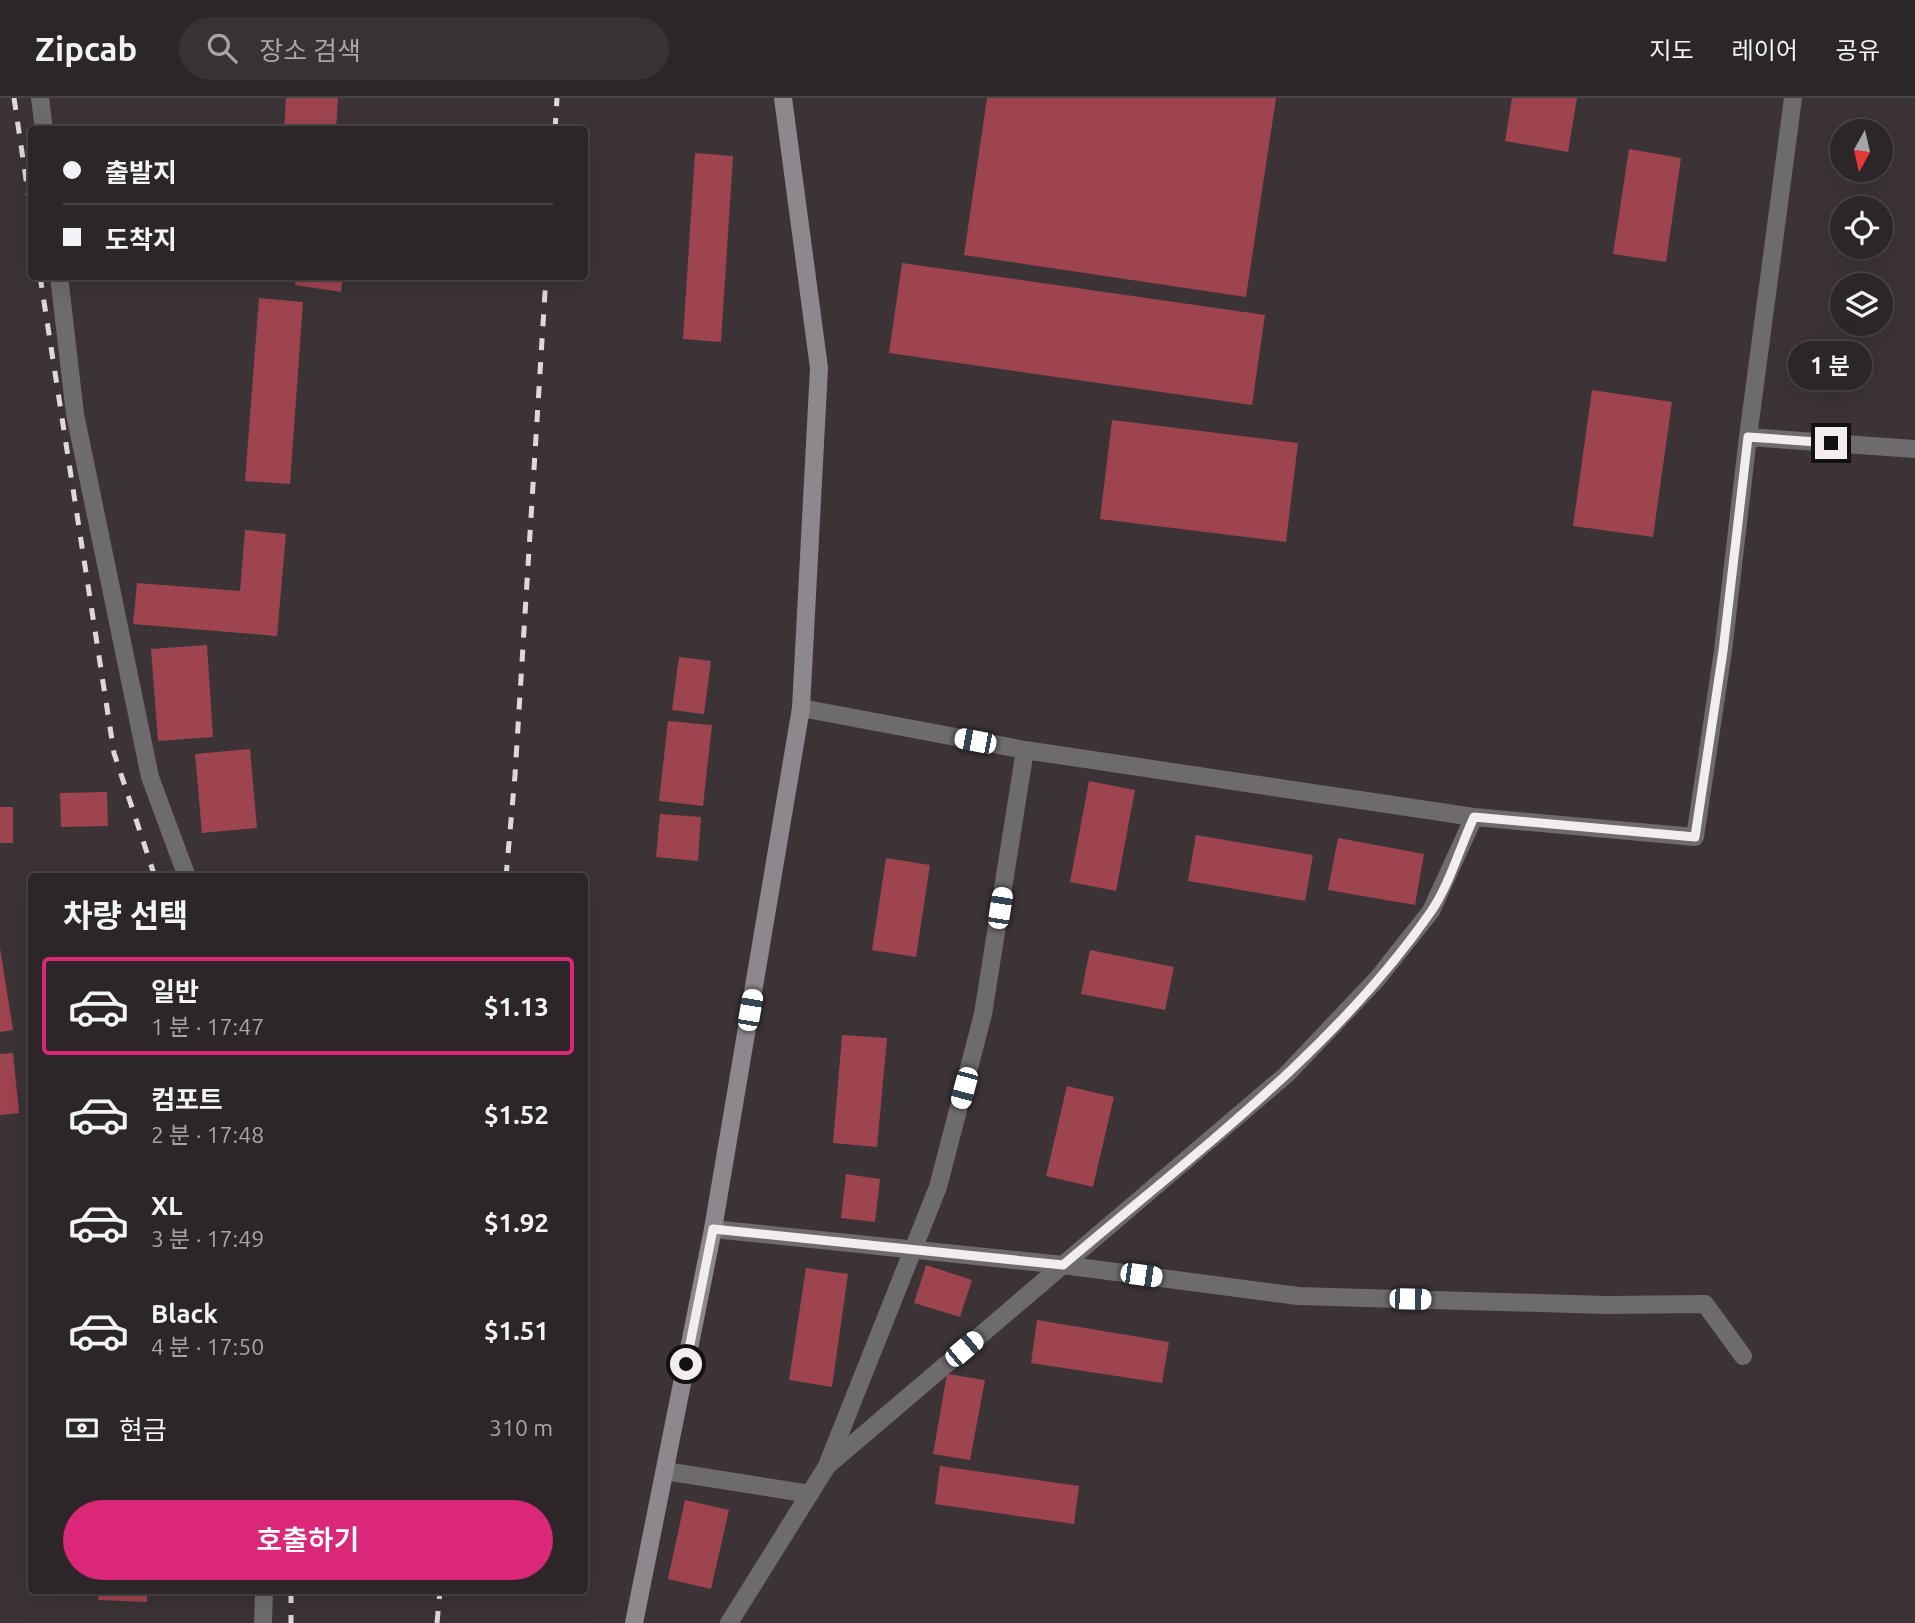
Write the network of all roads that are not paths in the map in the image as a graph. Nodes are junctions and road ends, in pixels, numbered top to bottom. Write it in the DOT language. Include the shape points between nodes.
graph roads {
  1 [pos="40,98"];
  2 [pos="783,98"];
  3 [pos="1793,98"];
  4 [pos="44,126"];
  5 [pos="59,280"];
  6 [pos="1748,437"];
  7 [pos="1915,449"];
  8 [pos="801,708"];
  9 [pos="1025,750"];
  10 [pos="1474,817"];
  11 [pos="186,873"];
  12 [pos="713,1229"];
  13 [pos="913,1252"];
  14 [pos="1063,1265"];
  15 [pos="1743,1356"];
  16 [pos="827,1466"];
  17 [pos="665,1471"];
  18 [pos="810,1494"];
  19 [pos="264,1594"];
  20 [pos="263,1623"];
  21 [pos="634,1623"];
  22 [pos="729,1623"];
  1 -- 4 [label="street"];
  2 -- 8 [label="street" via="819,368"];
  3 -- 6 [label="street"];
  5 -- 11 [label="street" via="75,414 150,777"];
  6 -- 7 [label="street"];
  6 -- 10 [label="street" via="1695,837"];
  8 -- 9 [label="street"];
  8 -- 12 [label="street"];
  9 -- 10 [label="street"];
  9 -- 13 [label="street" via="983,1014 938,1187"];
  10 -- 14 [label="street" via="1431,911 1377,979 1287,1074"];
  12 -- 13 [label="street"];
  12 -- 17 [label="street"];
  13 -- 14 [label="street"];
  13 -- 16 [label="street"];
  14 -- 15 [label="street" via="1298,1296 1705,1304"];
  14 -- 16 [label="street"];
  16 -- 18 [label="street"];
  17 -- 18 [label="street"];
  17 -- 21 [label="street"];
  18 -- 22 [label="street"];
  19 -- 20 [label="street"];
}
